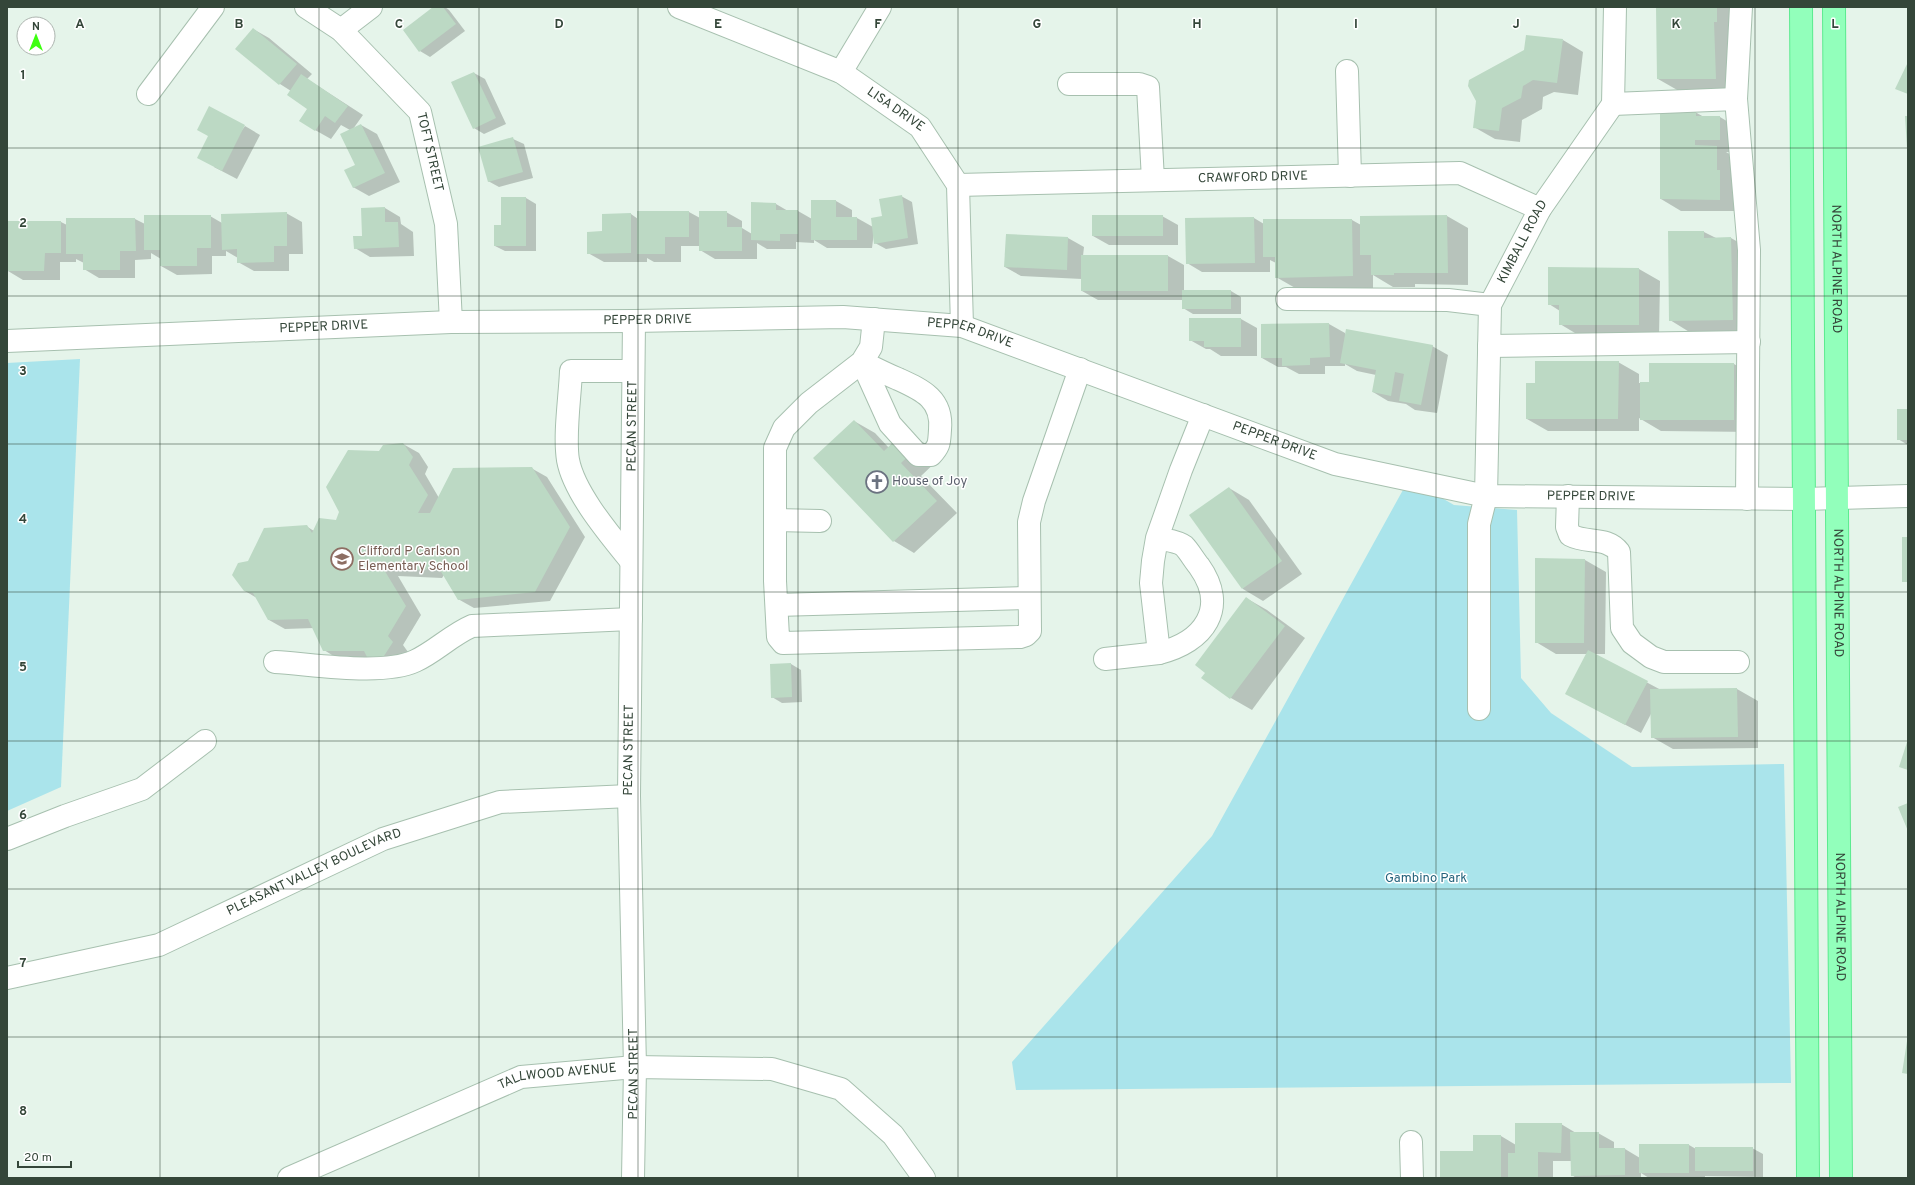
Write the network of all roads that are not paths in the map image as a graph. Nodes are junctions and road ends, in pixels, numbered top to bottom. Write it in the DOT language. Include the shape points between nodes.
graph roads {
  1 [pos="213,7"];
  2 [pos="306,7"];
  3 [pos="371,7"];
  4 [pos="679,7"];
  5 [pos="880,7"];
  6 [pos="1615,7"];
  7 [pos="1741,7"];
  8 [pos="1801,7"];
  9 [pos="1834,7"];
  10 [pos="341,30"];
  11 [pos="1347,71"];
  12 [pos="841,72"];
  13 [pos="1069,84"];
  14 [pos="148,94"];
  15 [pos="1736,99"];
  16 [pos="1613,104"];
  17 [pos="1350,176"];
  18 [pos="1153,180"];
  19 [pos="958,185"];
  20 [pos="1540,209"];
  21 [pos="1287,299"];
  22 [pos="1490,305"];
  23 [pos="874,319"];
  24 [pos="634,321"];
  25 [pos="451,322"];
  26 [pos="962,326"];
  27 [pos="7,341"];
  28 [pos="1749,342"];
  29 [pos="1489,346"];
  30 [pos="1080,369"];
  31 [pos="633,371"];
  32 [pos="1203,415"];
  33 [pos="1486,496"];
  34 [pos="1568,496"];
  35 [pos="1908,496"];
  36 [pos="1747,498"];
  37 [pos="1804,499"];
  38 [pos="1838,499"];
  39 [pos="775,520"];
  40 [pos="820,521"];
  41 [pos="1158,538"];
  42 [pos="631,561"];
  43 [pos="1029,598"];
  44 [pos="777,605"];
  45 [pos="631,619"];
  46 [pos="1159,653"];
  47 [pos="1105,659"];
  48 [pos="275,662"];
  49 [pos="1738,662"];
  50 [pos="1478,709"];
  51 [pos="205,741"];
  52 [pos="629,796"];
  53 [pos="7,839"];
  54 [pos="7,978"];
  55 [pos="634,1067"];
  56 [pos="1411,1142"];
  57 [pos="289,1178"];
  58 [pos="633,1178"];
  59 [pos="924,1178"];
  60 [pos="1412,1178"];
  61 [pos="1808,1178"];
  62 [pos="1842,1178"];
  1 -- 14 [label="street"];
  2 -- 10 [label="street, TOFT STREET"];
  3 -- 10 [label="street"];
  4 -- 12 [label="street, LISA DRIVE"];
  5 -- 12 [label="street"];
  6 -- 16 [label="street"];
  7 -- 15 [label="street"];
  8 -- 37 [label="main road"];
  9 -- 38 [label="main road, NORTH ALPINE ROAD"];
  10 -- 25 [label="street, TOFT STREET" via="420,112 446,224"];
  11 -- 17 [label="street"];
  12 -- 19 [label="street, LISA DRIVE" via="920,127"];
  13 -- 18 [label="street" via="1139,84 1148,87"];
  15 -- 16 [label="street"];
  15 -- 28 [label="street" via="1749,250"];
  16 -- 20 [label="street, KIMBALL ROAD"];
  17 -- 18 [label="street, CRAWFORD DRIVE"];
  17 -- 20 [label="street, CRAWFORD DRIVE" via="1460,173"];
  18 -- 19 [label="street, CRAWFORD DRIVE"];
  19 -- 26 [label="street"];
  20 -- 22 [label="street, KIMBALL ROAD"];
  21 -- 22 [label="street" via="1448,300"];
  22 -- 29 [label="street, KIMBALL ROAD"];
  23 -- 24 [label="street, PEPPER DRIVE" via="843,317"];
  23 -- 26 [label="street, PEPPER DRIVE"];
  23 -- 39 [label="street" via="871,346 862,362 809,403 784,428 779,437 775,448"];
  24 -- 25 [label="street, PEPPER DRIVE"];
  24 -- 31 [label="street, PECAN STREET"];
  25 -- 27 [label="street, PEPPER DRIVE"];
  26 -- 30 [label="street, PEPPER DRIVE"];
  28 -- 29 [label="street"];
  28 -- 36 [label="street"];
  29 -- 33 [label="street, KIMBALL ROAD"];
  30 -- 32 [label="street, PEPPER DRIVE"];
  30 -- 43 [label="street" via="1029,522"];
  31 -- 42 [label="street, PECAN STREET"];
  31 -- 42 [label="street" via="571,371 568,448 570,466 577,485 605,529"];
  32 -- 33 [label="street, PEPPER DRIVE" via="1335,464"];
  32 -- 41 [label="street" via="1180,470"];
  33 -- 34 [label="street, PEPPER DRIVE"];
  33 -- 50 [label="street, KIMBALL ROAD" via="1479,524"];
  34 -- 36 [label="street, PEPPER DRIVE"];
  34 -- 49 [label="street" via="1567,527 1570,535 1579,540 1610,543 1619,552 1622,628 1632,643 1651,657 1664,662"];
  35 -- 38 [label="street, PEPPER DRIVE"];
  36 -- 37 [label="street, PEPPER DRIVE"];
  37 -- 38 [label="street, PEPPER DRIVE"];
  37 -- 61 [label="main road"];
  38 -- 62 [label="main road, NORTH ALPINE ROAD"];
  39 -- 40 [label="street"];
  39 -- 44 [label="street"];
  41 -- 46 [label="street" via="1151,583"];
  41 -- 46 [label="street" via="1183,545 1210,587 1212,603 1207,621 1200,632 1188,643"];
  42 -- 45 [label="street, PECAN STREET"];
  43 -- 44 [label="street"];
  43 -- 44 [label="street" via="1030,631 1020,637 783,643 778,637"];
  45 -- 48 [label="street" via="472,626 416,661 392,668 347,668"];
  45 -- 52 [label="street, PECAN STREET"];
  46 -- 47 [label="street"];
  51 -- 53 [label="street" via="142,789"];
  52 -- 54 [label="street, PLEASANT VALLEY BOULEVARD" via="500,802 383,838 159,945"];
  52 -- 55 [label="street, PECAN STREET"];
  55 -- 57 [label="street, TALLWOOD AVENUE" via="521,1077"];
  55 -- 58 [label="street, PECAN STREET"];
  55 -- 59 [label="street, TALLWOOD AVENUE" via="772,1069 841,1089 893,1135"];
  56 -- 60 [label="street"];
}
